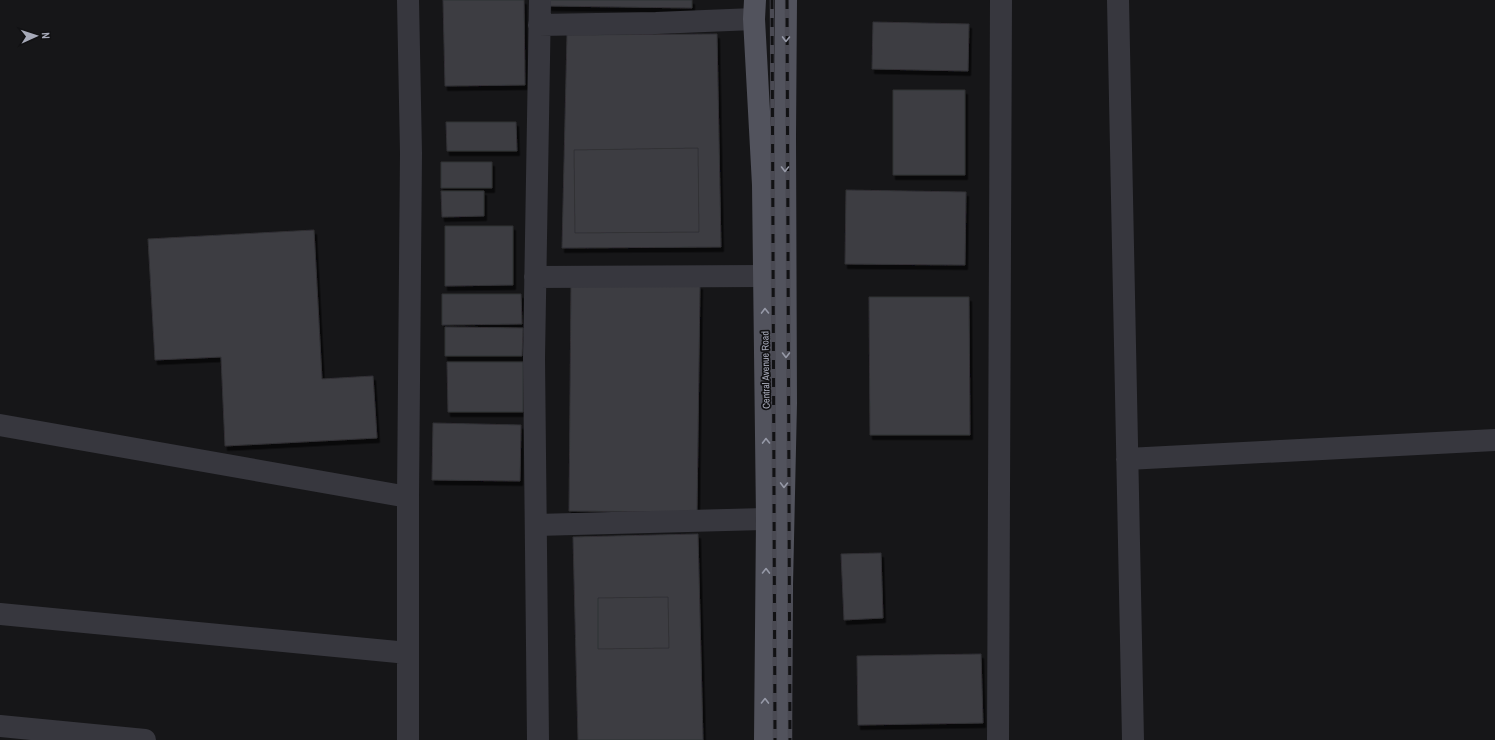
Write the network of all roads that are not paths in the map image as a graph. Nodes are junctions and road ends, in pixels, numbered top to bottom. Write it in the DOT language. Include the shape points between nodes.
graph roads {
  1 [pos="408,0"];
  2 [pos="540,0"];
  3 [pos="786,0"];
  4 [pos="1001,0"];
  5 [pos="1118,0"];
  6 [pos="754,9"];
  7 [pos="539,25"];
  8 [pos="764,276"];
  9 [pos="535,277"];
  10 [pos="0,424"];
  11 [pos="1495,440"];
  12 [pos="1127,459"];
  13 [pos="408,496"];
  14 [pos="767,518"];
  15 [pos="536,525"];
  16 [pos="0,614"];
  17 [pos="408,653"];
  18 [pos="13,732"];
  19 [pos="145,740"];
  20 [pos="408,740"];
  21 [pos="538,740"];
  22 [pos="765,740"];
  23 [pos="781,740"];
  24 [pos="998,740"];
  25 [pos="1133,740"];
  1 -- 13 [label="street" via="411,153"];
  2 -- 7 [label="street"];
  3 -- 23 [label="main road, one-way" via="786,403"];
  4 -- 24 [label="street"];
  5 -- 12 [label="street"];
  6 -- 7 [label="street" via="656,23"];
  6 -- 8 [label="main road, Central Avenue Road" via="763,185"];
  7 -- 9 [label="street"];
  8 -- 9 [label="street"];
  14 -- 8 [label="main road, Central Avenue Road, one-way"];
  9 -- 15 [label="street"];
  10 -- 13 [label="street"];
  11 -- 12 [label="street"];
  12 -- 25 [label="street"];
  13 -- 17 [label="street"];
  14 -- 15 [label="street"];
  22 -- 14 [label="main road, Central Avenue Road, one-way"];
  15 -- 21 [label="street"];
  16 -- 17 [label="street"];
  17 -- 20 [label="street"];
  18 -- 19 [label="street"];
}
